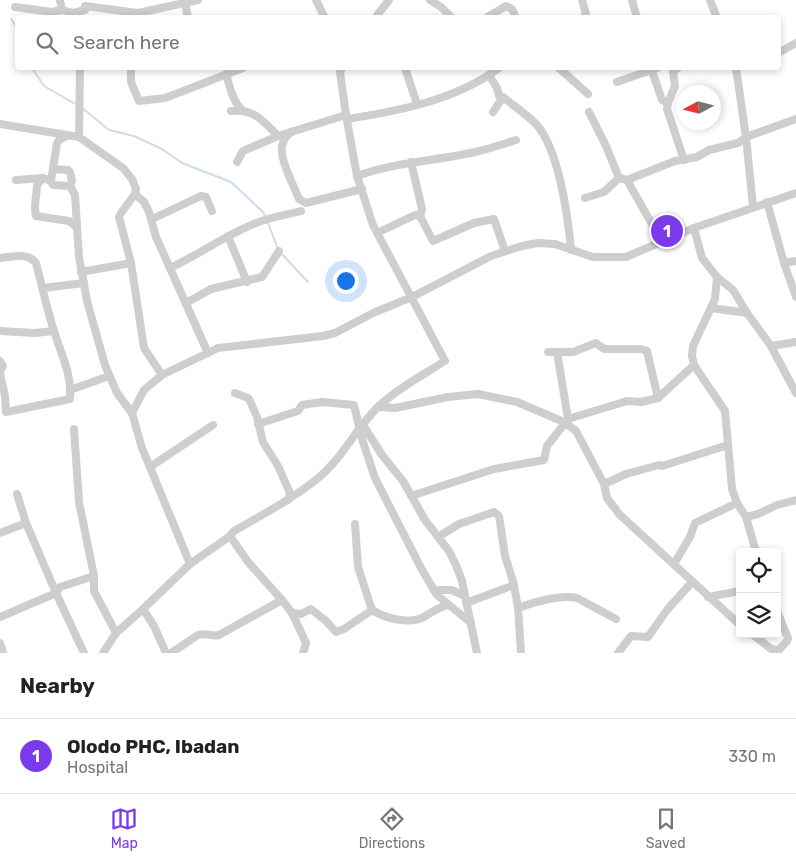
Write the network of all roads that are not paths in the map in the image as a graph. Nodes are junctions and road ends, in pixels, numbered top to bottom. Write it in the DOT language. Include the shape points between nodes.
graph roads {
  1 [pos="60,0"];
  2 [pos="198,0"];
  3 [pos="316,0"];
  4 [pos="389,0"];
  5 [pos="430,0"];
  6 [pos="582,0"];
  7 [pos="632,0"];
  8 [pos="710,0"];
  9 [pos="185,2"];
  10 [pos="506,3"];
  11 [pos="15,7"];
  12 [pos="84,8"];
  13 [pos="383,9"];
  14 [pos="62,10"];
  15 [pos="74,15"];
  16 [pos="138,15"];
  17 [pos="187,15"];
  18 [pos="324,15"];
  19 [pos="378,15"];
  20 [pos="386,15"];
  21 [pos="449,15"];
  22 [pos="490,15"];
  23 [pos="515,15"];
  24 [pos="585,15"];
  25 [pos="636,15"];
  26 [pos="716,15"];
  27 [pos="796,43"];
  28 [pos="781,51"];
  29 [pos="80,70"];
  30 [pos="132,70"];
  31 [pos="237,70"];
  32 [pos="340,70"];
  33 [pos="406,70"];
  34 [pos="495,70"];
  35 [pos="561,70"];
  36 [pos="648,70"];
  37 [pos="654,70"];
  38 [pos="675,70"];
  39 [pos="736,70"];
  40 [pos="226,74"];
  41 [pos="489,75"];
  42 [pos="618,82"];
  43 [pos="588,94"];
  44 [pos="503,97"];
  45 [pos="668,103"];
  46 [pos="417,104"];
  47 [pos="242,110"];
  48 [pos="231,111"];
  49 [pos="493,112"];
  50 [pos="589,112"];
  51 [pos="346,117"];
  52 [pos="796,119"];
  53 [pos="0,124"];
  54 [pos="293,131"];
  55 [pos="67,136"];
  56 [pos="277,136"];
  57 [pos="79,137"];
  58 [pos="746,137"];
  59 [pos="516,140"];
  60 [pos="282,146"];
  61 [pos="684,160"];
  62 [pos="237,162"];
  63 [pos="410,162"];
  64 [pos="53,169"];
  65 [pos="357,176"];
  66 [pos="623,179"];
  67 [pos="16,180"];
  68 [pos="47,180"];
  69 [pos="70,186"];
  70 [pos="362,189"];
  71 [pos="796,193"];
  72 [pos="135,194"];
  73 [pos="585,198"];
  74 [pos="767,202"];
  75 [pos="753,207"];
  76 [pos="212,211"];
  77 [pos="301,211"];
  78 [pos="420,216"];
  79 [pos="152,219"];
  80 [pos="76,227"];
  81 [pos="694,228"];
  82 [pos="377,233"];
  83 [pos="228,236"];
  84 [pos="662,242"];
  85 [pos="571,250"];
  86 [pos="279,251"];
  87 [pos="505,251"];
  88 [pos="0,258"];
  89 [pos="796,261"];
  90 [pos="131,263"];
  91 [pos="784,263"];
  92 [pos="170,268"];
  93 [pos="81,272"];
  94 [pos="717,277"];
  95 [pos="84,282"];
  96 [pos="247,282"];
  97 [pos="43,288"];
  98 [pos="412,297"];
  99 [pos="796,297"];
  100 [pos="186,303"];
  101 [pos="711,308"];
  102 [pos="746,313"];
  103 [pos="0,331"];
  104 [pos="54,331"];
  105 [pos="796,342"];
  106 [pos="771,346"];
  107 [pos="548,352"];
  108 [pos="558,352"];
  109 [pos="208,353"];
  110 [pos="0,361"];
  111 [pos="694,365"];
  112 [pos="0,373"];
  113 [pos="162,375"];
  114 [pos="109,376"];
  115 [pos="70,390"];
  116 [pos="796,392"];
  117 [pos="235,393"];
  118 [pos="658,398"];
  119 [pos="3,407"];
  120 [pos="378,408"];
  121 [pos="132,413"];
  122 [pos="566,420"];
  123 [pos="258,424"];
  124 [pos="213,425"];
  125 [pos="361,427"];
  126 [pos="74,429"];
  127 [pos="728,445"];
  128 [pos="150,467"];
  129 [pos="604,484"];
  130 [pos="16,494"];
  131 [pos="411,496"];
  132 [pos="288,500"];
  133 [pos="796,500"];
  134 [pos="737,503"];
  135 [pos="746,517"];
  136 [pos="26,523"];
  137 [pos="355,524"];
  138 [pos="0,533"];
  139 [pos="230,536"];
  140 [pos="438,537"];
  141 [pos="755,548"];
  142 [pos="190,564"];
  143 [pos="674,564"];
  144 [pos="94,576"];
  145 [pos="692,582"];
  146 [pos="514,585"];
  147 [pos="434,590"];
  148 [pos="736,592"];
  149 [pos="56,593"];
  150 [pos="708,597"];
  151 [pos="465,599"];
  152 [pos="282,600"];
  153 [pos="449,605"];
  154 [pos="518,608"];
  155 [pos="143,609"];
  156 [pos="372,610"];
  157 [pos="292,613"];
  158 [pos="0,617"];
  159 [pos="616,619"];
  160 [pos="781,621"];
  161 [pos="736,622"];
  162 [pos="471,623"];
  163 [pos="116,633"];
  164 [pos="796,635"];
  165 [pos="787,636"];
  166 [pos="758,638"];
  167 [pos="0,643"];
  168 [pos="3,653"];
  169 [pos="84,653"];
  170 [pos="103,653"];
  171 [pos="166,653"];
  172 [pos="171,653"];
  173 [pos="303,653"];
  174 [pos="477,653"];
  175 [pos="521,653"];
  176 [pos="618,653"];
  1 -- 14 [label="street"];
  2 -- 9 [label="street"];
  3 -- 18 [label="street"];
  4 -- 13 [label="street"];
  5 -- 21 [label="street"];
  6 -- 24 [label="street"];
  7 -- 25 [label="street"];
  8 -- 26 [label="street"];
  9 -- 16 [label="street"];
  9 -- 17 [label="street"];
  10 -- 22 [label="street"];
  10 -- 23 [label="street"];
  11 -- 14 [label="street" via="52,12"];
  12 -- 15 [label="street"];
  12 -- 16 [label="street"];
  13 -- 19 [label="street"];
  13 -- 20 [label="street"];
  14 -- 15 [label="street"];
  27 -- 28 [label="street"];
  29 -- 57 [label="street"];
  30 -- 40 [label="street" via="131,82 139,101 165,98"];
  31 -- 40 [label="street"];
  32 -- 51 [label="street"];
  33 -- 46 [label="street"];
  34 -- 41 [label="street"];
  35 -- 43 [label="street"];
  36 -- 42 [label="street"];
  37 -- 45 [label="street" via="662,100"];
  38 -- 45 [label="street" via="675,86"];
  39 -- 58 [label="street"];
  40 -- 47 [label="street" via="236,105"];
  41 -- 44 [label="street" via="499,96"];
  41 -- 46 [label="street" via="460,90"];
  44 -- 49 [label="street"];
  44 -- 85 [label="street" via="537,125 550,147 562,186"];
  45 -- 61 [label="street"];
  46 -- 51 [label="street" via="392,112"];
  47 -- 48 [label="street"];
  47 -- 56 [label="street" via="253,112"];
  50 -- 66 [label="street"];
  51 -- 54 [label="street"];
  51 -- 65 [label="street"];
  52 -- 58 [label="street"];
  53 -- 55 [label="street"];
  54 -- 56 [label="street"];
  54 -- 60 [label="street"];
  55 -- 57 [label="street"];
  55 -- 64 [label="street" via="57,143"];
  56 -- 60 [label="street"];
  56 -- 62 [label="street" via="243,151"];
  57 -- 72 [label="street" via="123,168 132,179"];
  58 -- 61 [label="street" via="738,143"];
  58 -- 75 [label="street"];
  59 -- 63 [label="street" via="475,152"];
  60 -- 70 [label="street" via="287,170 302,202"];
  61 -- 66 [label="street"];
  63 -- 65 [label="street"];
  63 -- 78 [label="street" via="422,209"];
  64 -- 68 [label="street"];
  64 -- 69 [label="street" via="70,172"];
  65 -- 70 [label="street"];
  66 -- 73 [label="street" via="604,192"];
  66 -- 84 [label="street"];
  67 -- 68 [label="street"];
  68 -- 69 [label="street" via="53,185"];
  68 -- 80 [label="street" via="37,185 36,216 69,221"];
  69 -- 80 [label="street" via="75,195"];
  70 -- 82 [label="street"];
  71 -- 74 [label="street"];
  72 -- 79 [label="street" via="144,202"];
  72 -- 90 [label="street" via="119,217"];
  74 -- 75 [label="street"];
  74 -- 91 [label="street"];
  75 -- 81 [label="street"];
  76 -- 79 [label="street" via="206,197 201,196"];
  77 -- 83 [label="street" via="258,222"];
  78 -- 82 [label="street" via="415,215"];
  78 -- 87 [label="street" via="432,240 474,223 494,219"];
  79 -- 92 [label="street"];
  80 -- 93 [label="street"];
  81 -- 84 [label="street"];
  81 -- 94 [label="street" via="702,258"];
  82 -- 98 [label="street"];
  83 -- 92 [label="street"];
  83 -- 96 [label="street"];
  84 -- 85 [label="street" via="626,258 593,257"];
  85 -- 87 [label="street" via="538,243"];
  86 -- 96 [label="street" via="262,277"];
  87 -- 98 [label="street"];
  88 -- 97 [label="street" via="26,256 33,259"];
  89 -- 91 [label="street"];
  90 -- 93 [label="street"];
  90 -- 113 [label="street" via="144,348"];
  91 -- 99 [label="street"];
  92 -- 100 [label="street"];
  93 -- 95 [label="street"];
  94 -- 101 [label="street"];
  94 -- 102 [label="street" via="733,290"];
  95 -- 97 [label="street"];
  95 -- 114 [label="street"];
  96 -- 100 [label="street" via="211,289"];
  97 -- 104 [label="street"];
  98 -- 109 [label="street" via="335,333 218,348"];
  98 -- 120 [label="street" via="445,361"];
  100 -- 109 [label="street"];
  101 -- 102 [label="street"];
  101 -- 111 [label="street" via="693,346"];
  102 -- 106 [label="street"];
  103 -- 104 [label="street"];
  104 -- 115 [label="street" via="66,362"];
  105 -- 106 [label="street"];
  106 -- 116 [label="street"];
  107 -- 108 [label="street"];
  108 -- 118 [label="street" via="573,352 596,343 604,349 647,351"];
  108 -- 122 [label="street"];
  109 -- 113 [label="street"];
  110 -- 112 [label="street" via="3,366"];
  111 -- 118 [label="street"];
  111 -- 127 [label="street" via="725,411"];
  112 -- 119 [label="street"];
  113 -- 121 [label="street" via="144,390"];
  114 -- 115 [label="street"];
  114 -- 121 [label="street" via="117,394"];
  115 -- 119 [label="street" via="69,400 6,412"];
  117 -- 123 [label="street" via="250,400"];
  118 -- 122 [label="street" via="627,401"];
  120 -- 122 [label="street" via="478,394 517,402"];
  120 -- 125 [label="street"];
  121 -- 128 [label="street"];
  122 -- 129 [label="street" via="576,431"];
  122 -- 131 [label="street" via="547,446 541,461 494,470"];
  123 -- 125 [label="street" via="298,411 302,405 322,402 354,405"];
  123 -- 132 [label="street" via="263,442 290,493"];
  124 -- 128 [label="street"];
  125 -- 131 [label="street"];
  125 -- 132 [label="street" via="319,478"];
  125 -- 147 [label="street" via="375,478"];
  126 -- 144 [label="street" via="79,502"];
  127 -- 129 [label="street" via="626,474"];
  127 -- 134 [label="street" via="732,489"];
  128 -- 142 [label="street"];
  129 -- 143 [label="street" via="607,498 620,515"];
  130 -- 136 [label="street"];
  131 -- 140 [label="street"];
  132 -- 139 [label="street"];
  133 -- 135 [label="street"];
  134 -- 135 [label="street"];
  134 -- 143 [label="street" via="695,523"];
  135 -- 141 [label="street"];
  136 -- 138 [label="street"];
  136 -- 149 [label="street"];
  137 -- 156 [label="street" via="358,567"];
  139 -- 142 [label="street"];
  139 -- 152 [label="street"];
  140 -- 146 [label="street" via="460,524 494,512 499,516 505,556"];
  140 -- 151 [label="street" via="456,565"];
  142 -- 155 [label="street"];
  143 -- 145 [label="street"];
  144 -- 149 [label="street" via="60,587"];
  144 -- 163 [label="street" via="94,591"];
  145 -- 150 [label="street"];
  145 -- 176 [label="street" via="649,634 630,636"];
  146 -- 151 [label="street"];
  146 -- 154 [label="street"];
  147 -- 151 [label="street" via="452,590"];
  147 -- 153 [label="street"];
  148 -- 150 [label="street"];
  149 -- 158 [label="street"];
  149 -- 169 [label="street"];
  150 -- 161 [label="street"];
  151 -- 162 [label="street"];
  152 -- 157 [label="street"];
  152 -- 172 [label="street" via="214,636 198,635"];
  153 -- 156 [label="street" via="409,621 380,615"];
  153 -- 162 [label="street"];
  154 -- 159 [label="street" via="571,597"];
  154 -- 175 [label="street"];
  155 -- 163 [label="street"];
  155 -- 171 [label="street"];
  156 -- 157 [label="street" via="336,632 310,609 301,614"];
  157 -- 173 [label="street" via="306,643"];
  160 -- 165 [label="street"];
  162 -- 174 [label="street"];
  163 -- 170 [label="street"];
  164 -- 165 [label="street"];
  165 -- 166 [label="street" via="779,650"];
  167 -- 168 [label="street"];
}
